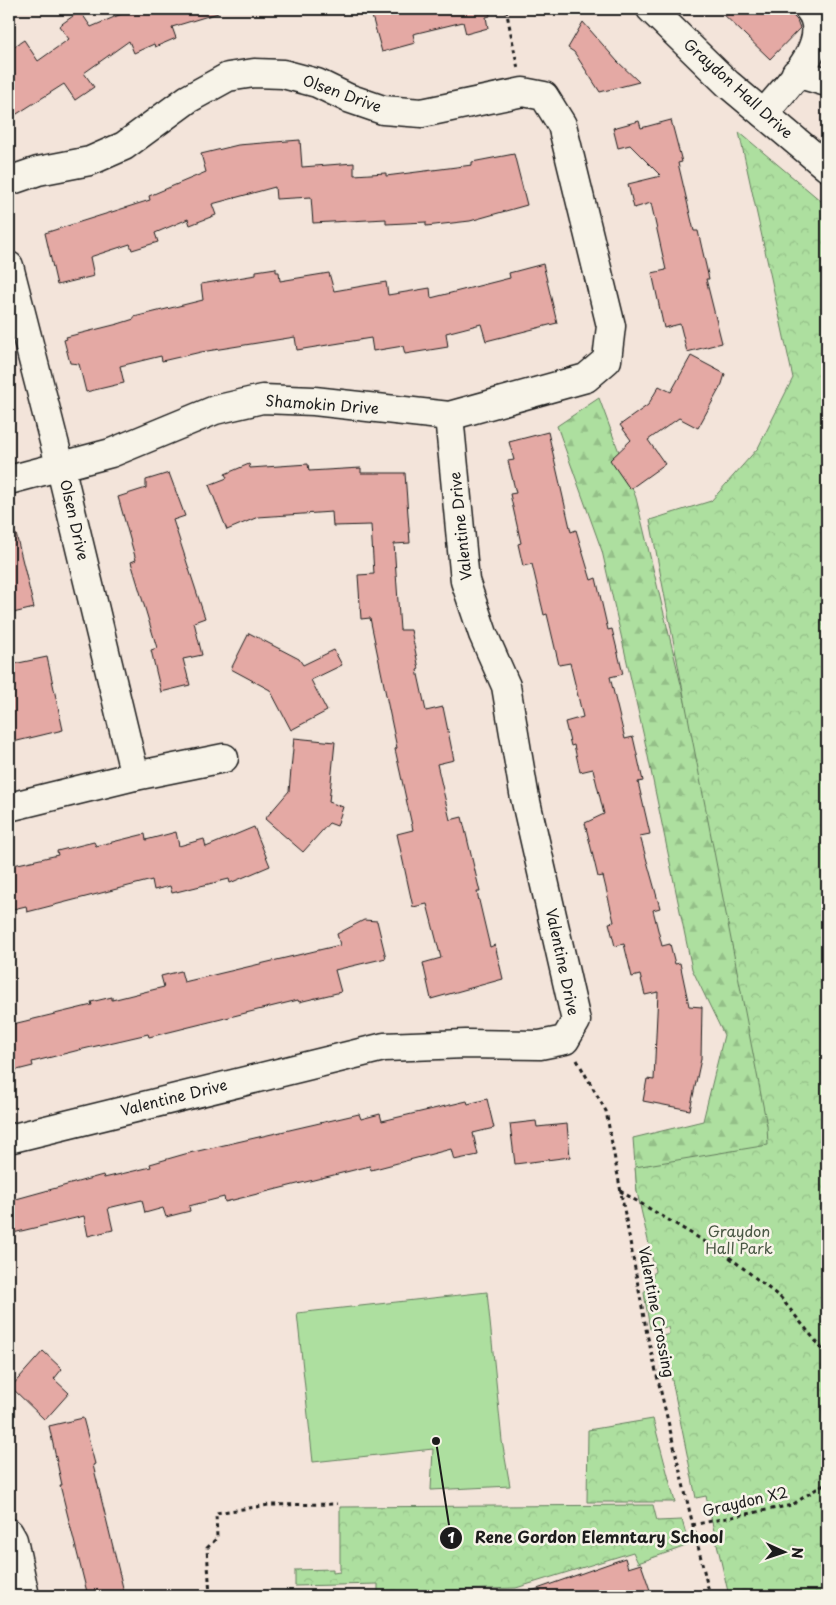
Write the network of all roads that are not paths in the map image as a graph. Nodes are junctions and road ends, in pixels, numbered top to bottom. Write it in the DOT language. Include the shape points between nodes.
graph roads {
  1 [pos="651,9"];
  2 [pos="818,21"];
  3 [pos="796,73"];
  4 [pos="827,82"];
  5 [pos="764,114"];
  6 [pos="827,167"];
  7 [pos="9,181"];
  8 [pos="9,266"];
  9 [pos="606,360"];
  10 [pos="449,416"];
  11 [pos="60,465"];
  12 [pos="9,480"];
  13 [pos="224,758"];
  14 [pos="135,776"];
  15 [pos="9,807"];
  16 [pos="9,1139"];
  17 [pos="9,1533"];
  18 [pos="26,1596"];
  1 -- 5 [label="street, Graydon Hall Drive" via="728,84"];
  2 -- 3 [label="street" via="816,44"];
  3 -- 4 [label="street"];
  3 -- 5 [label="street"];
  5 -- 6 [label="street, Graydon Hall Drive"];
  7 -- 9 [label="street, Olsen Drive" via="38,171 90,161 124,146 188,99 228,78 246,74 283,74 317,83 383,110 422,113 523,92 544,96 562,125 611,326"];
  8 -- 11 [label="street, Olsen Drive"];
  9 -- 10 [label="street, Shamokin Drive" via="586,378"];
  10 -- 11 [label="street, Shamokin Drive" via="314,401 262,399 215,410 111,452"];
  10 -- 16 [label="street, Valentine Drive" via="465,581 506,686 524,793 576,1021 565,1040 540,1046 384,1047"];
  11 -- 12 [label="street, Shamokin Drive"];
  11 -- 14 [label="street, Olsen Drive"];
  13 -- 14 [label="street"];
  14 -- 15 [label="street"];
  17 -- 18 [label="street"];
}
